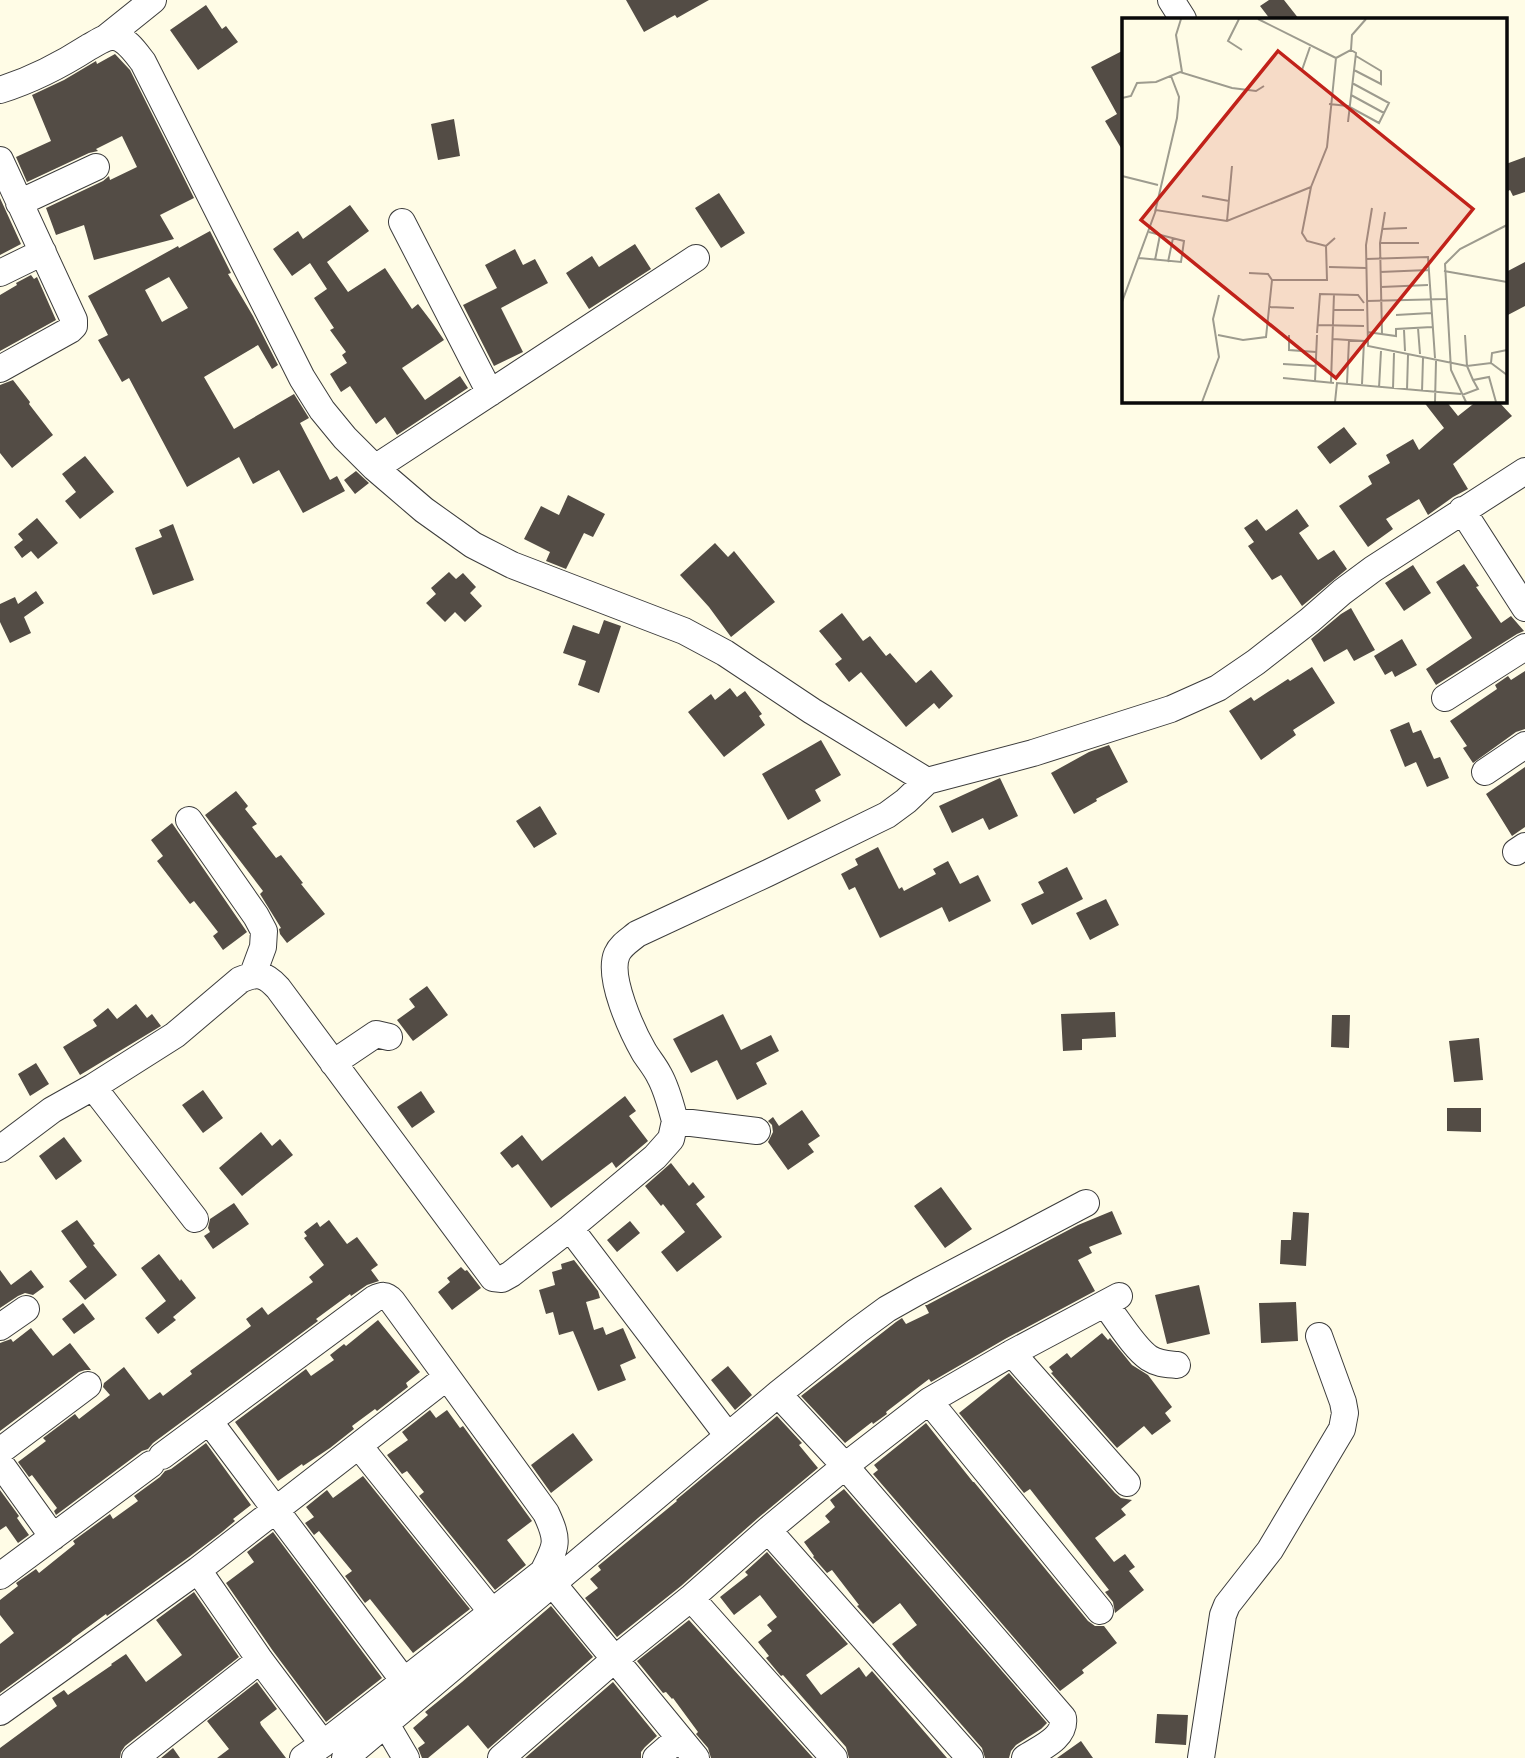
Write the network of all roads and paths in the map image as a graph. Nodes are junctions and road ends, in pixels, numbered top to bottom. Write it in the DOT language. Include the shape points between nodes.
graph roads {
  1 [pos="153,0"];
  2 [pos="1171,0"];
  3 [pos="1182,18"];
  4 [pos="107,37"];
  5 [pos="0,90"];
  6 [pos="2,167"];
  7 [pos="96,167"];
  8 [pos="19,203"];
  9 [pos="401,222"];
  10 [pos="43,251"];
  11 [pos="696,257"];
  12 [pos="0,273"];
  13 [pos="0,369"];
  14 [pos="490,393"];
  15 [pos="375,468"];
  16 [pos="1525,471"];
  17 [pos="1462,510"];
  18 [pos="1525,608"];
  19 [pos="1525,647"];
  20 [pos="1445,698"];
  21 [pos="1525,745"];
  22 [pos="1485,772"];
  23 [pos="927,781"];
  24 [pos="189,820"];
  25 [pos="253,974"];
  26 [pos="389,1037"];
  27 [pos="333,1063"];
  28 [pos="93,1087"];
  29 [pos="675,1121"];
  30 [pos="757,1131"];
  31 [pos="0,1149"];
  32 [pos="1086,1203"];
  33 [pos="195,1219"];
  34 [pos="570,1228"];
  35 [pos="26,1309"];
  36 [pos="0,1327"];
  37 [pos="1319,1336"];
  38 [pos="1012,1353"];
  39 [pos="1177,1365"];
  40 [pos="447,1377"];
  41 [pos="88,1385"];
  42 [pos="778,1394"];
  43 [pos="929,1401"];
  44 [pos="209,1420"];
  45 [pos="728,1436"];
  46 [pos="359,1446"];
  47 [pos="0,1451"];
  48 [pos="0,1464"];
  49 [pos="845,1466"];
  50 [pos="1127,1483"];
  51 [pos="275,1509"];
  52 [pos="768,1530"];
  53 [pos="53,1537"];
  54 [pos="198,1570"];
  55 [pos="0,1576"];
  56 [pos="553,1584"];
  57 [pos="691,1598"];
  58 [pos="1100,1611"];
  59 [pos="492,1612"];
  60 [pos="615,1659"];
  61 [pos="260,1660"];
  62 [pos="404,1681"];
  63 [pos="0,1712"];
  64 [pos="386,1724"];
  65 [pos="678,1738"];
  66 [pos="324,1753"];
  67 [pos="135,1758"];
  68 [pos="406,1758"];
  69 [pos="501,1758"];
  70 [pos="656,1758"];
  71 [pos="696,1758"];
  72 [pos="834,1758"];
  73 [pos="970,1758"];
  74 [pos="1025,1758"];
  75 [pos="1201,1758"];
  1 -- 4 [label="street"];
  2 -- 3 [label="street"];
  4 -- 5 [label="street" via="68,61"];
  4 -- 15 [label="street" via="120,38 143,62 302,378 322,410"];
  6 -- 8 [label="street"];
  7 -- 8 [label="street"];
  8 -- 10 [label="street"];
  9 -- 14 [label="street"];
  10 -- 12 [label="street"];
  10 -- 13 [label="street" via="74,326"];
  11 -- 14 [label="street"];
  14 -- 15 [label="street"];
  15 -- 23 [label="street" via="474,545 512,565 684,631"];
  16 -- 17 [label="street"];
  17 -- 18 [label="street"];
  17 -- 23 [label="street" via="1342,592 1218,688 1171,709"];
  19 -- 20 [label="street"];
  21 -- 22 [label="street"];
  23 -- 29 [label="street" via="887,815 636,934 624,944 617,955 618,991 631,1027 659,1074"];
  24 -- 25 [label="street" via="264,931"];
  25 -- 27 [label="street" via="268,977 278,988"];
  25 -- 28 [label="street" via="175,1035"];
  26 -- 27 [label="street" via="376,1034"];
  27 -- 34 [label="street" via="493,1278 511,1275"];
  28 -- 31 [label="street" via="52,1110"];
  28 -- 33 [label="street"];
  29 -- 30 [label="street"];
  29 -- 34 [label="street" via="670,1139 655,1157"];
  32 -- 42 [label="street" via="887,1309"];
  34 -- 45 [label="street"];
  35 -- 36 [label="street"];
  37 -- 75 [label="street" via="1343,1402 1342,1429 1270,1550 1227,1605"];
  38 -- 39 [label="street" via="1112,1300 1140,1349 1150,1359"];
  38 -- 43 [label="street"];
  38 -- 50 [label="street"];
  40 -- 44 [label="street" via="389,1297 382,1296"];
  40 -- 46 [label="street"];
  40 -- 59 [label="street" via="555,1532 555,1550 542,1572"];
  41 -- 47 [label="street"];
  42 -- 45 [label="street"];
  42 -- 49 [label="street"];
  43 -- 49 [label="street"];
  43 -- 58 [label="street"];
  44 -- 51 [label="street"];
  44 -- 53 [label="street"];
  45 -- 56 [label="street"];
  46 -- 51 [label="street"];
  46 -- 59 [label="street"];
  48 -- 53 [label="street"];
  49 -- 52 [label="street"];
  49 -- 74 [label="street" via="1063,1718 1060,1734"];
  51 -- 54 [label="street"];
  51 -- 62 [label="street"];
  52 -- 57 [label="street"];
  52 -- 73 [label="street"];
  53 -- 55 [label="street"];
  54 -- 61 [label="street"];
  54 -- 63 [label="street"];
  56 -- 60 [label="street"];
  56 -- 64 [label="street"];
  57 -- 60 [label="street"];
  57 -- 72 [label="street"];
  59 -- 62 [label="street"];
  60 -- 65 [label="street"];
  60 -- 69 [label="street"];
  61 -- 66 [label="street"];
  61 -- 67 [label="street"];
  62 -- 66 [label="street"];
  64 -- 66 [label="street"];
  64 -- 68 [label="street"];
  65 -- 70 [label="street"];
  65 -- 71 [label="street"];
}
